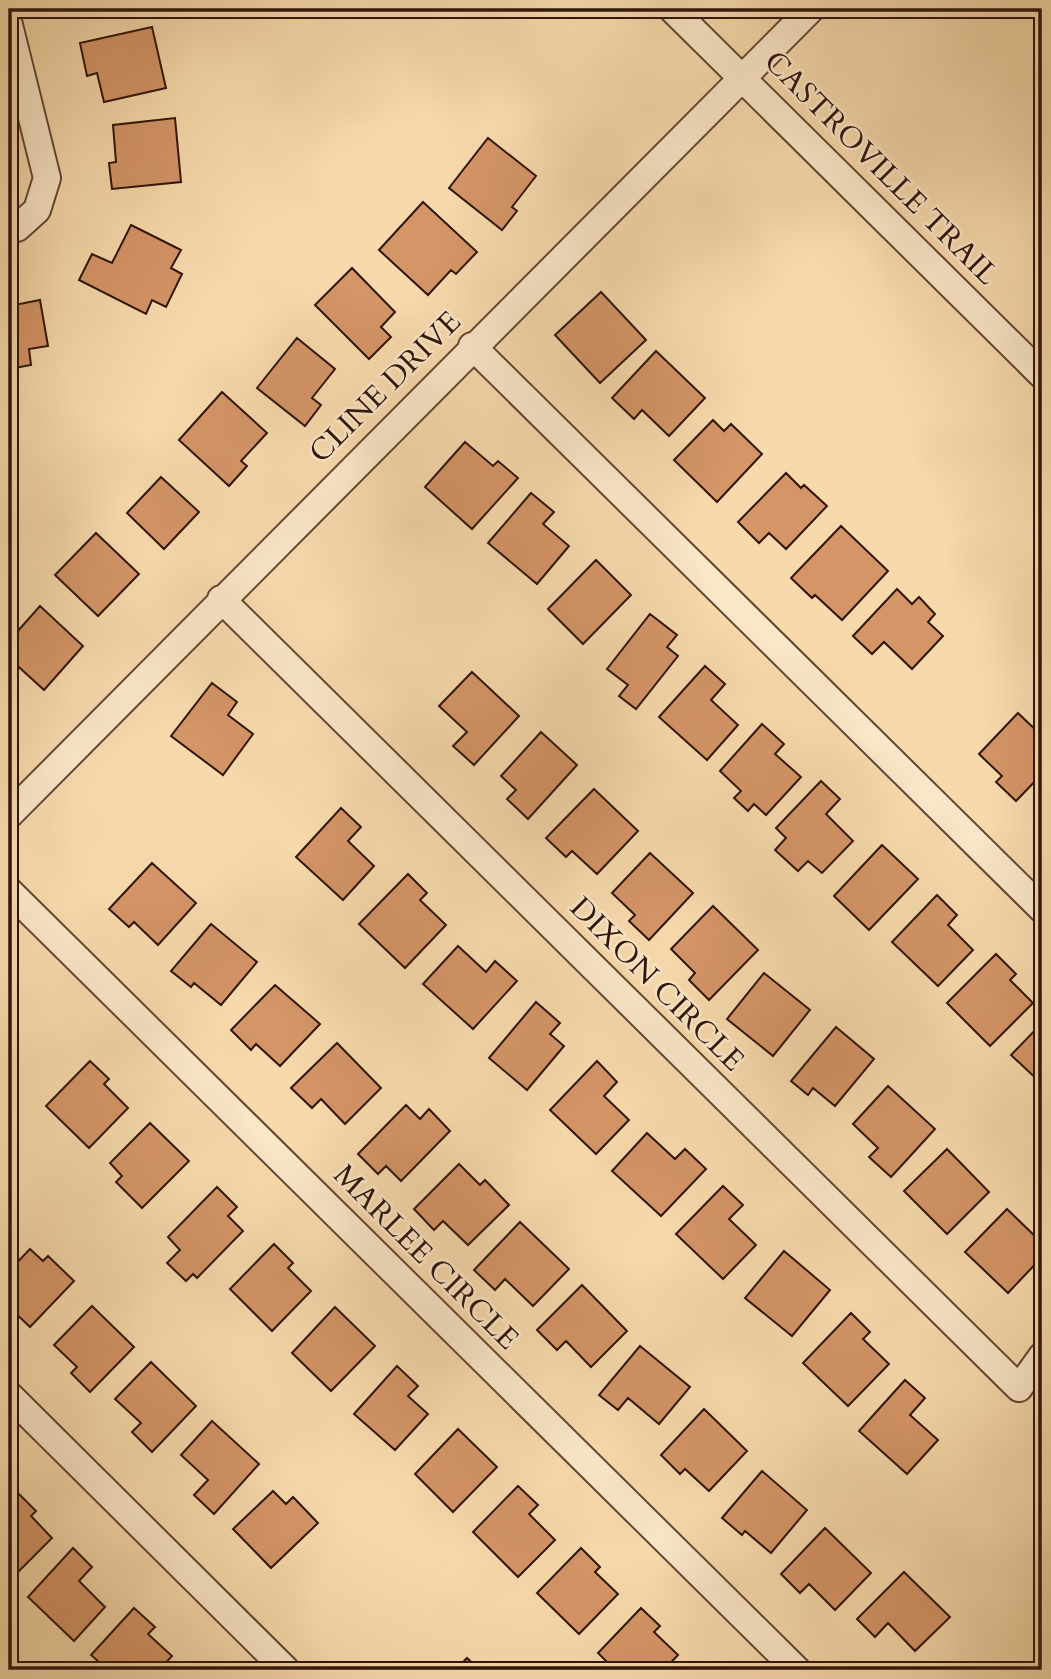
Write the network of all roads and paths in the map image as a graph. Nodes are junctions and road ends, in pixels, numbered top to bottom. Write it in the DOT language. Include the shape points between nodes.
graph roads {
  1 [pos="672,9"];
  2 [pos="811,9"];
  3 [pos="9,25"];
  4 [pos="743,78"];
  5 [pos="9,230"];
  6 [pos="472,346"];
  7 [pos="1042,375"];
  8 [pos="221,599"];
  9 [pos="9,815"];
  10 [pos="9,891"];
  11 [pos="1042,909"];
  12 [pos="1042,1356"];
  13 [pos="9,1395"];
  14 [pos="286,1670"];
  15 [pos="797,1670"];
  1 -- 4 [label="street, CASTROVILLE TRAIL"];
  2 -- 4 [label="street, CLINE DRIVE"];
  3 -- 5 [label="street" via="47,178 37,210"];
  4 -- 6 [label="street, CLINE DRIVE"];
  4 -- 7 [label="street, CASTROVILLE TRAIL"];
  6 -- 8 [label="street, CLINE DRIVE"];
  6 -- 11 [label="street"];
  8 -- 9 [label="street, CLINE DRIVE"];
  8 -- 12 [label="street, DIXON CIRCLE" via="1018,1388"];
  10 -- 15 [label="street, MARLEE CIRCLE"];
  13 -- 14 [label="street"];
}
